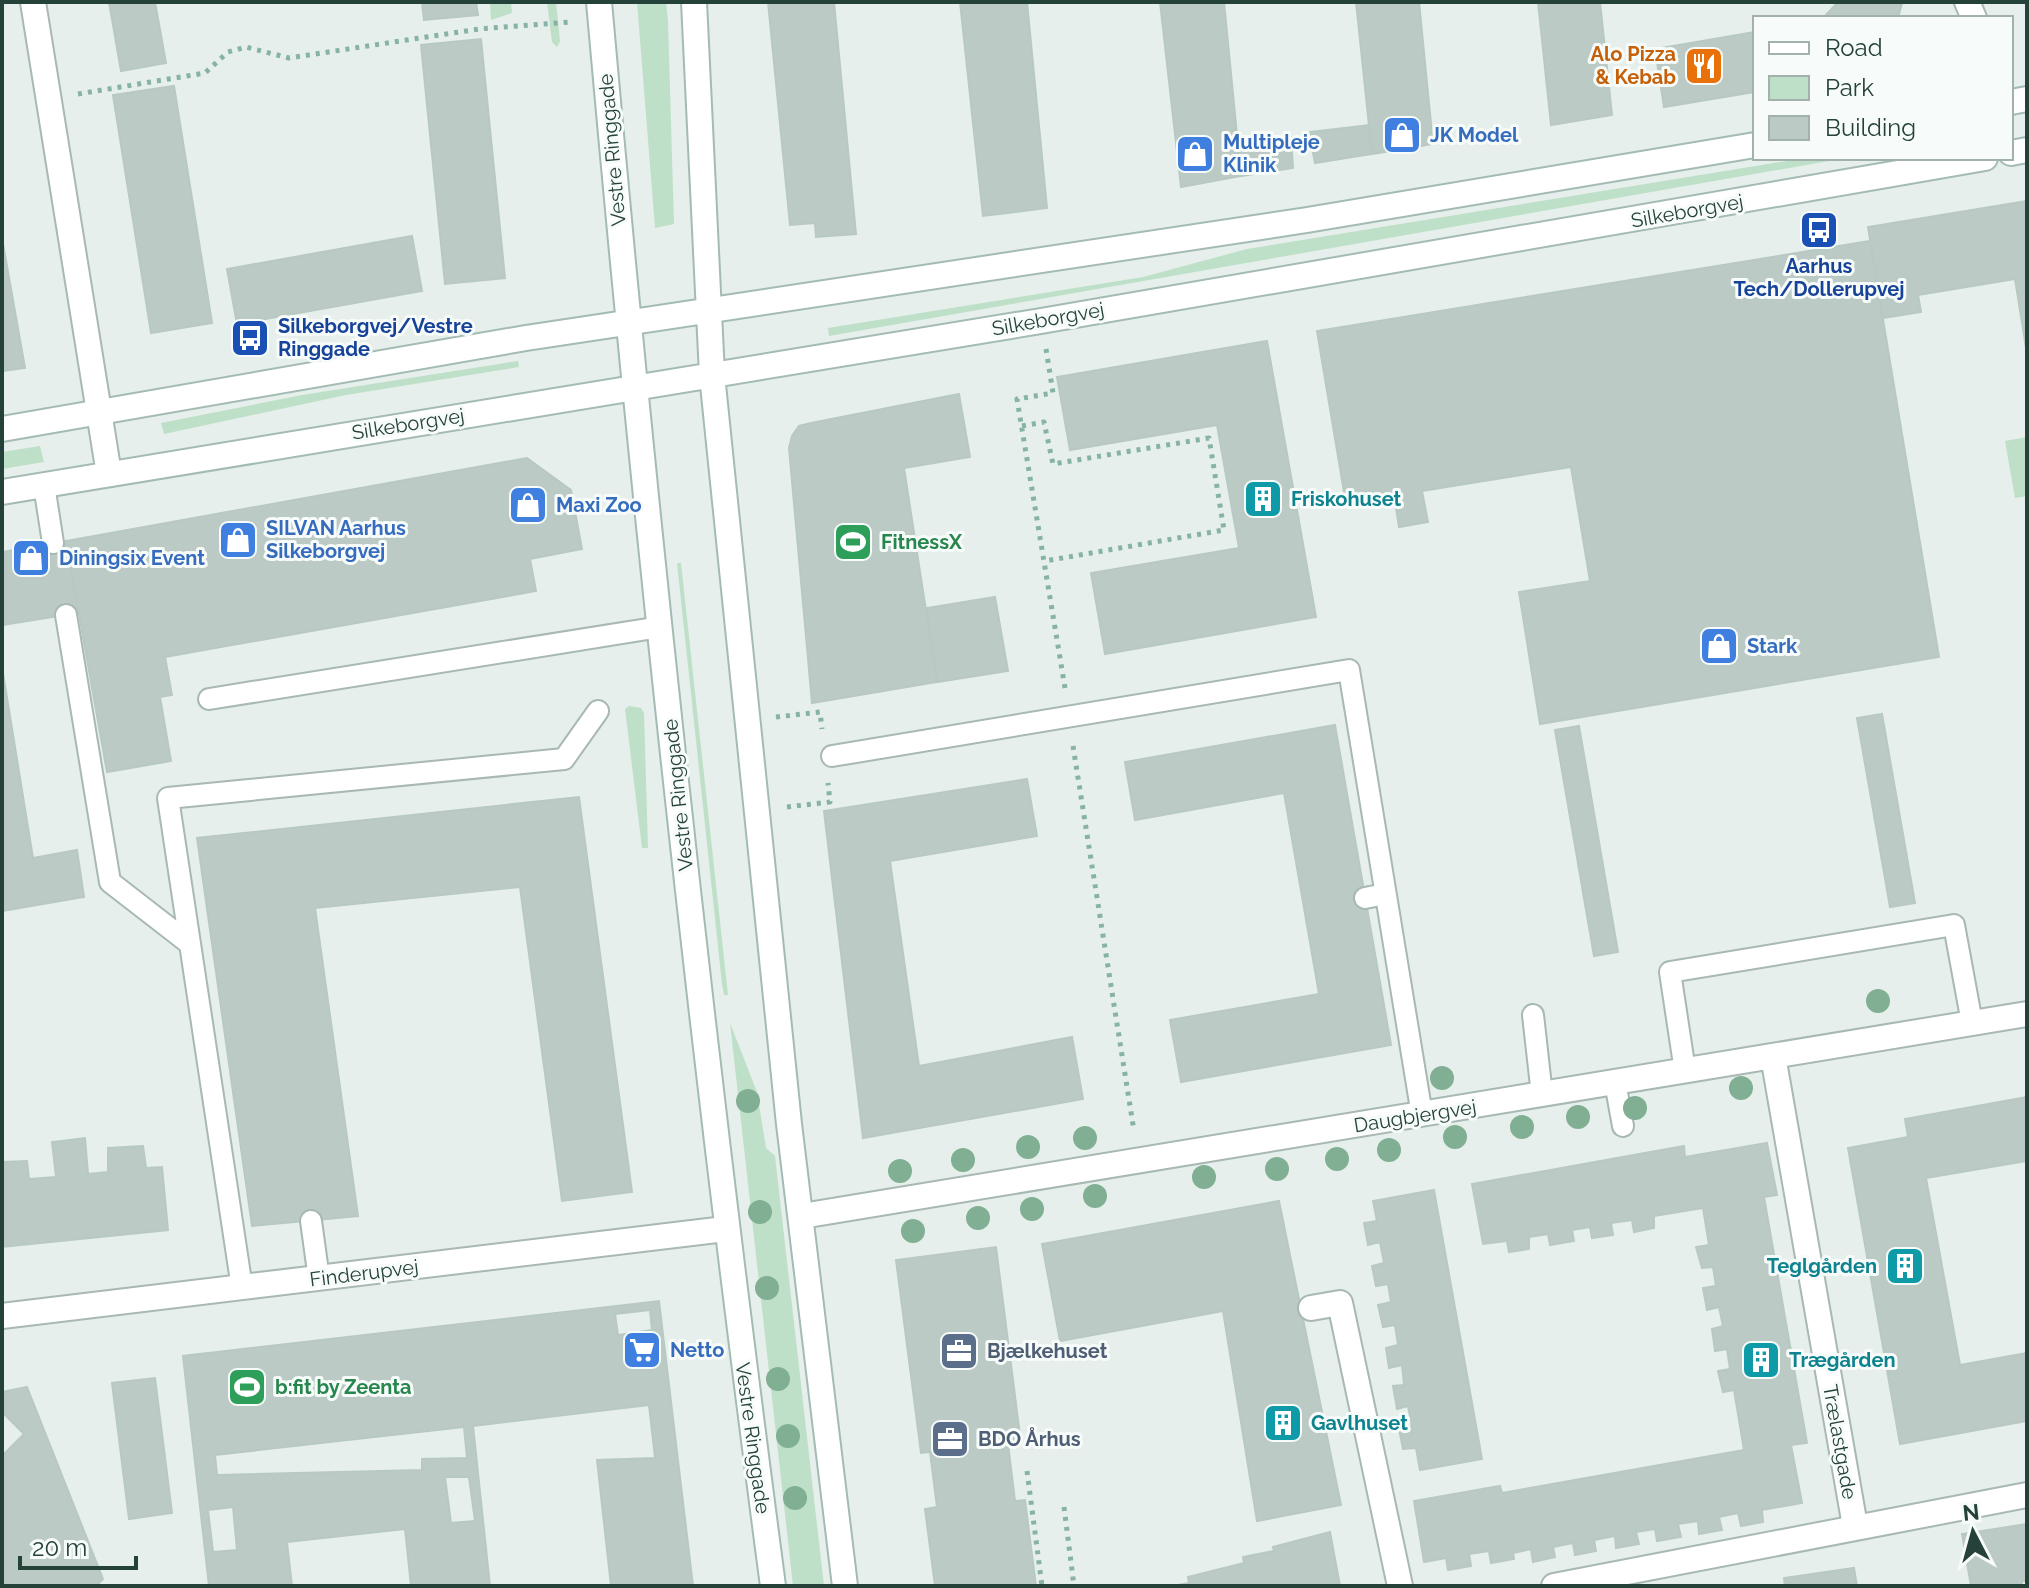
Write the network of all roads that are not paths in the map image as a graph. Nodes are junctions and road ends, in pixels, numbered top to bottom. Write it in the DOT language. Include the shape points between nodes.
graph roads {
  1 [pos="33,2"];
  2 [pos="694,2"];
  3 [pos="599,11"];
  4 [pos="1753,145"];
  5 [pos="1973,160"];
  6 [pos="708,309"];
  7 [pos="627,322"];
  8 [pos="712,375"];
  9 [pos="633,387"];
  10 [pos="100,412"];
  11 [pos="2,429"];
  12 [pos="109,474"];
  13 [pos="44,485"];
  14 [pos="2,492"];
  15 [pos="53,543"];
  16 [pos="66,615"];
  17 [pos="660,627"];
  18 [pos="209,699"];
  19 [pos="598,711"];
  20 [pos="832,756"];
  21 [pos="190,944"];
  22 [pos="2027,1014"];
  23 [pos="1533,1015"];
  24 [pos="1972,1023"];
  25 [pos="1773,1056"];
  26 [pos="1685,1071"];
  27 [pos="1615,1082"];
  28 [pos="1542,1095"];
  29 [pos="1422,1115"];
  30 [pos="1623,1126"];
  31 [pos="802,1216"];
  32 [pos="311,1221"];
  33 [pos="725,1229"];
  34 [pos="319,1279"];
  35 [pos="242,1288"];
  36 [pos="1311,1308"];
  37 [pos="2,1316"];
  38 [pos="2027,1495"];
  39 [pos="1855,1526"];
  40 [pos="773,1586"];
  41 [pos="845,1586"];
  42 [pos="1400,1586"];
  43 [pos="1554,1586"];
  1 -- 10 [label="street"];
  2 -- 6 [label="street"];
  3 -- 7 [label="street, Vestre Ringgade"];
  4 -- 6 [label="street" via="1307,220"];
  5 -- 8 [label="street, Silkeborgvej"];
  6 -- 7 [label="street"];
  6 -- 8 [label="street"];
  7 -- 9 [label="street, Vestre Ringgade"];
  7 -- 10 [label="street"];
  8 -- 9 [label="street, Silkeborgvej"];
  8 -- 31 [label="street"];
  9 -- 12 [label="street, Silkeborgvej"];
  9 -- 17 [label="street, Vestre Ringgade"];
  10 -- 11 [label="street"];
  10 -- 12 [label="street"];
  12 -- 13 [label="street, Silkeborgvej"];
  13 -- 14 [label="street, Silkeborgvej"];
  13 -- 15 [label="lane"];
  16 -- 21 [label="lane" via="110,882"];
  17 -- 18 [label="lane"];
  17 -- 33 [label="street, Vestre Ringgade"];
  19 -- 21 [label="lane" via="564,759 168,798"];
  20 -- 29 [label="lane" via="1349,670 1375,896"];
  21 -- 35 [label="lane"];
  22 -- 24 [label="street, Daugbjergvej"];
  23 -- 28 [label="lane"];
  24 -- 25 [label="street, Daugbjergvej"];
  24 -- 26 [label="lane" via="1954,925 1670,972"];
  25 -- 26 [label="street, Daugbjergvej"];
  25 -- 39 [label="street, Trælastgade"];
  26 -- 27 [label="street, Daugbjergvej"];
  27 -- 28 [label="street, Daugbjergvej"];
  27 -- 30 [label="lane"];
  28 -- 29 [label="street, Daugbjergvej"];
  29 -- 31 [label="street, Daugbjergvej"];
  31 -- 41 [label="street"];
  32 -- 34 [label="lane"];
  33 -- 34 [label="street, Finderupvej"];
  33 -- 40 [label="street, Vestre Ringgade"];
  34 -- 35 [label="street, Finderupvej"];
  35 -- 37 [label="street, Finderupvej"];
  36 -- 42 [label="street" via="1340,1303"];
  38 -- 39 [label="street"];
  39 -- 43 [label="street, Trælastgade"];
}
